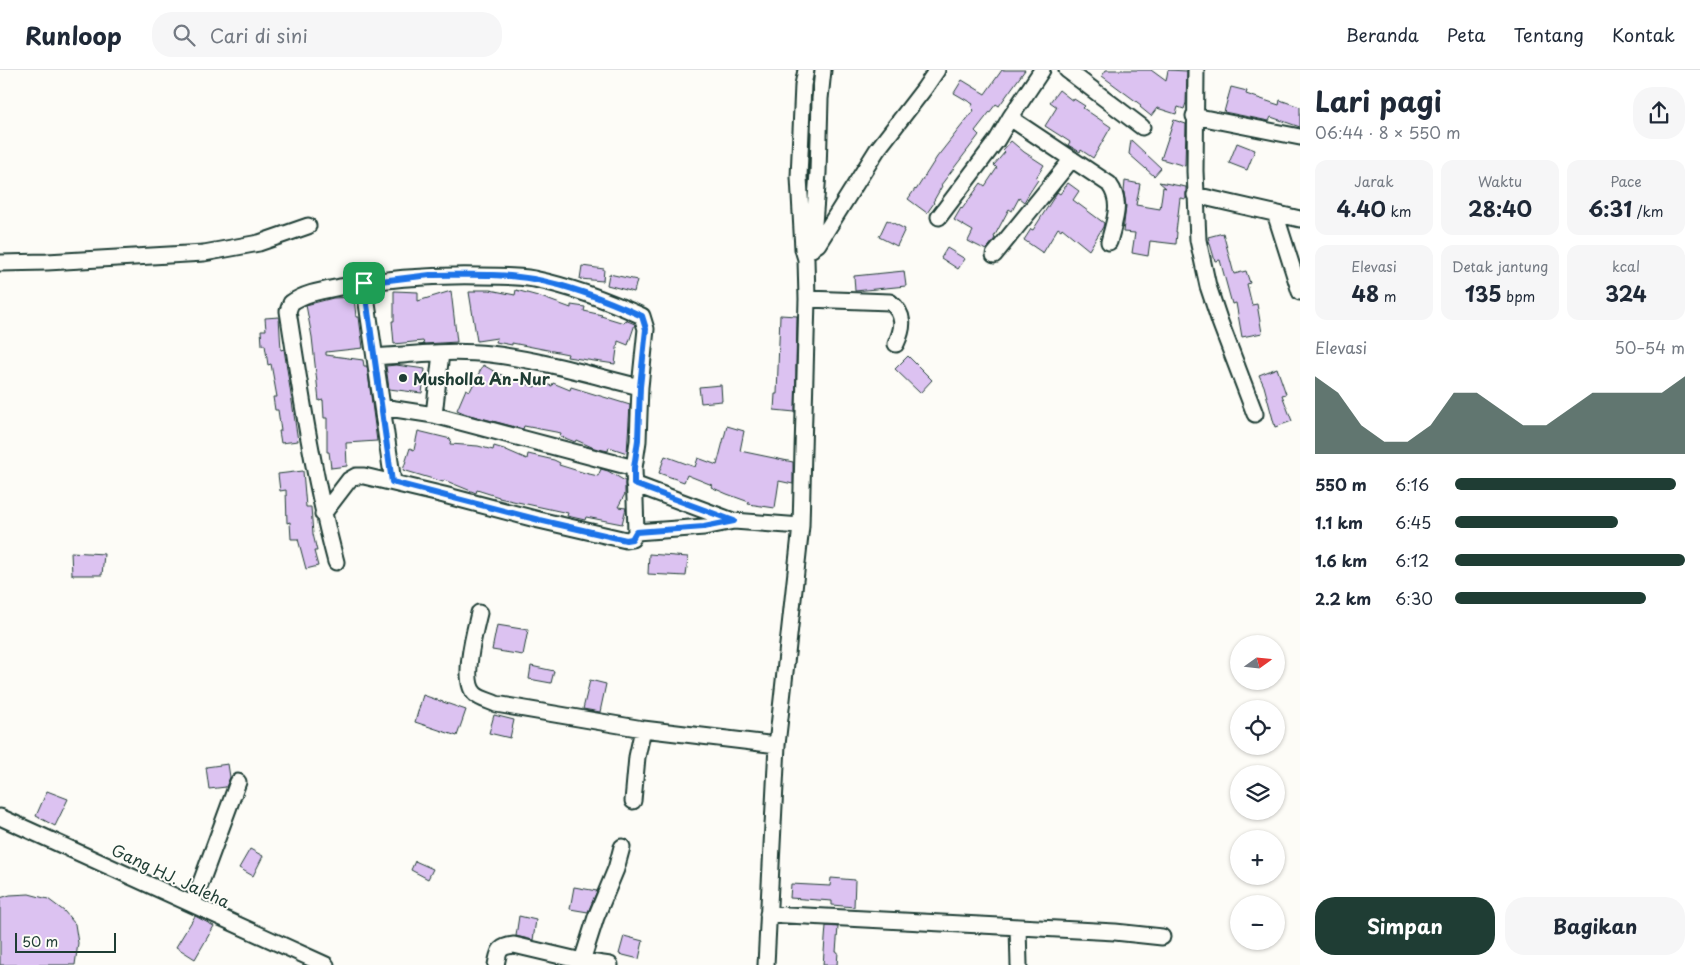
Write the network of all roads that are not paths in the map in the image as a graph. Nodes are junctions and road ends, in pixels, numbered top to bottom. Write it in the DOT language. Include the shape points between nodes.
graph roads {
  1 [pos="806,70"];
  2 [pos="938,70"];
  3 [pos="1042,70"];
  4 [pos="1196,70"];
  5 [pos="1074,72"];
  6 [pos="825,73"];
  7 [pos="803,85"];
  8 [pos="1194,116"];
  9 [pos="1010,118"];
  10 [pos="1142,127"];
  11 [pos="1300,137"];
  12 [pos="1072,159"];
  13 [pos="1195,195"];
  14 [pos="1275,213"];
  15 [pos="938,217"];
  16 [pos="1300,219"];
  17 [pos="308,226"];
  18 [pos="1109,242"];
  19 [pos="807,252"];
  20 [pos="994,254"];
  21 [pos="0,263"];
  22 [pos="364,283"];
  23 [pos="1300,292"];
  24 [pos="807,299"];
  25 [pos="896,344"];
  26 [pos="441,353"];
  27 [pos="375,357"];
  28 [pos="640,387"];
  29 [pos="382,407"];
  30 [pos="1255,414"];
  31 [pos="434,415"];
  32 [pos="634,468"];
  33 [pos="392,482"];
  34 [pos="634,484"];
  35 [pos="323,514"];
  36 [pos="734,521"];
  37 [pos="801,526"];
  38 [pos="636,532"];
  39 [pos="336,562"];
  40 [pos="479,613"];
  41 [pos="643,729"];
  42 [pos="776,745"];
  43 [pos="238,782"];
  44 [pos="633,801"];
  45 [pos="0,818"];
  46 [pos="622,847"];
  47 [pos="193,904"];
  48 [pos="768,914"];
  49 [pos="1018,927"];
  50 [pos="1162,937"];
  51 [pos="582,961"];
  52 [pos="326,965"];
  53 [pos="496,965"];
  54 [pos="610,965"];
  55 [pos="766,965"];
  56 [pos="1019,965"];
  1 -- 7 [label="street"];
  2 -- 19 [label="street" via="877,150 818,244"];
  3 -- 9 [label="street"];
  4 -- 8 [label="street"];
  5 -- 10 [label="street"];
  6 -- 7 [label="street"];
  6 -- 19 [label="street"];
  7 -- 19 [label="street" via="798,177"];
  8 -- 11 [label="street"];
  8 -- 13 [label="street"];
  9 -- 12 [label="street"];
  9 -- 15 [label="street"];
  12 -- 18 [label="street" via="1114,190 1117,210"];
  12 -- 20 [label="street"];
  13 -- 14 [label="street"];
  13 -- 30 [label="street" via="1198,240 1208,286"];
  14 -- 16 [label="street"];
  14 -- 23 [label="street"];
  17 -- 21 [label="street" via="259,243 204,253"];
  19 -- 24 [label="street"];
  22 -- 27 [label="street"];
  22 -- 28 [label="street" via="430,275 505,276 533,279 605,300 642,316 645,322"];
  22 -- 35 [label="street" via="310,293 291,303 288,311"];
  24 -- 25 [label="street" via="890,302 896,307 902,322"];
  24 -- 37 [label="street"];
  26 -- 27 [label="street"];
  26 -- 28 [label="street" via="490,354"];
  26 -- 31 [label="street"];
  27 -- 29 [label="street"];
  28 -- 32 [label="street"];
  29 -- 31 [label="street"];
  29 -- 33 [label="street"];
  31 -- 32 [label="street"];
  32 -- 34 [label="street"];
  33 -- 35 [label="street" via="356,476 349,480"];
  33 -- 38 [label="street" via="626,540 632,539"];
  34 -- 36 [label="street"];
  34 -- 38 [label="street"];
  35 -- 39 [label="street"];
  36 -- 37 [label="street"];
  36 -- 38 [label="street" via="704,527"];
  37 -- 42 [label="street"];
  40 -- 41 [label="street" via="470,657 469,676 474,694 496,704"];
  41 -- 42 [label="street"];
  41 -- 44 [label="street"];
  42 -- 48 [label="street"];
  43 -- 47 [label="street"];
  45 -- 47 [label="street, Gang HJ. Jaleha"];
  46 -- 51 [label="street"];
  47 -- 52 [label="street, Gang HJ. Jaleha"];
  48 -- 49 [label="street"];
  48 -- 55 [label="street"];
  49 -- 50 [label="street"];
  49 -- 56 [label="street"];
  51 -- 53 [label="street" via="514,945 500,950"];
  51 -- 54 [label="street"];
}
